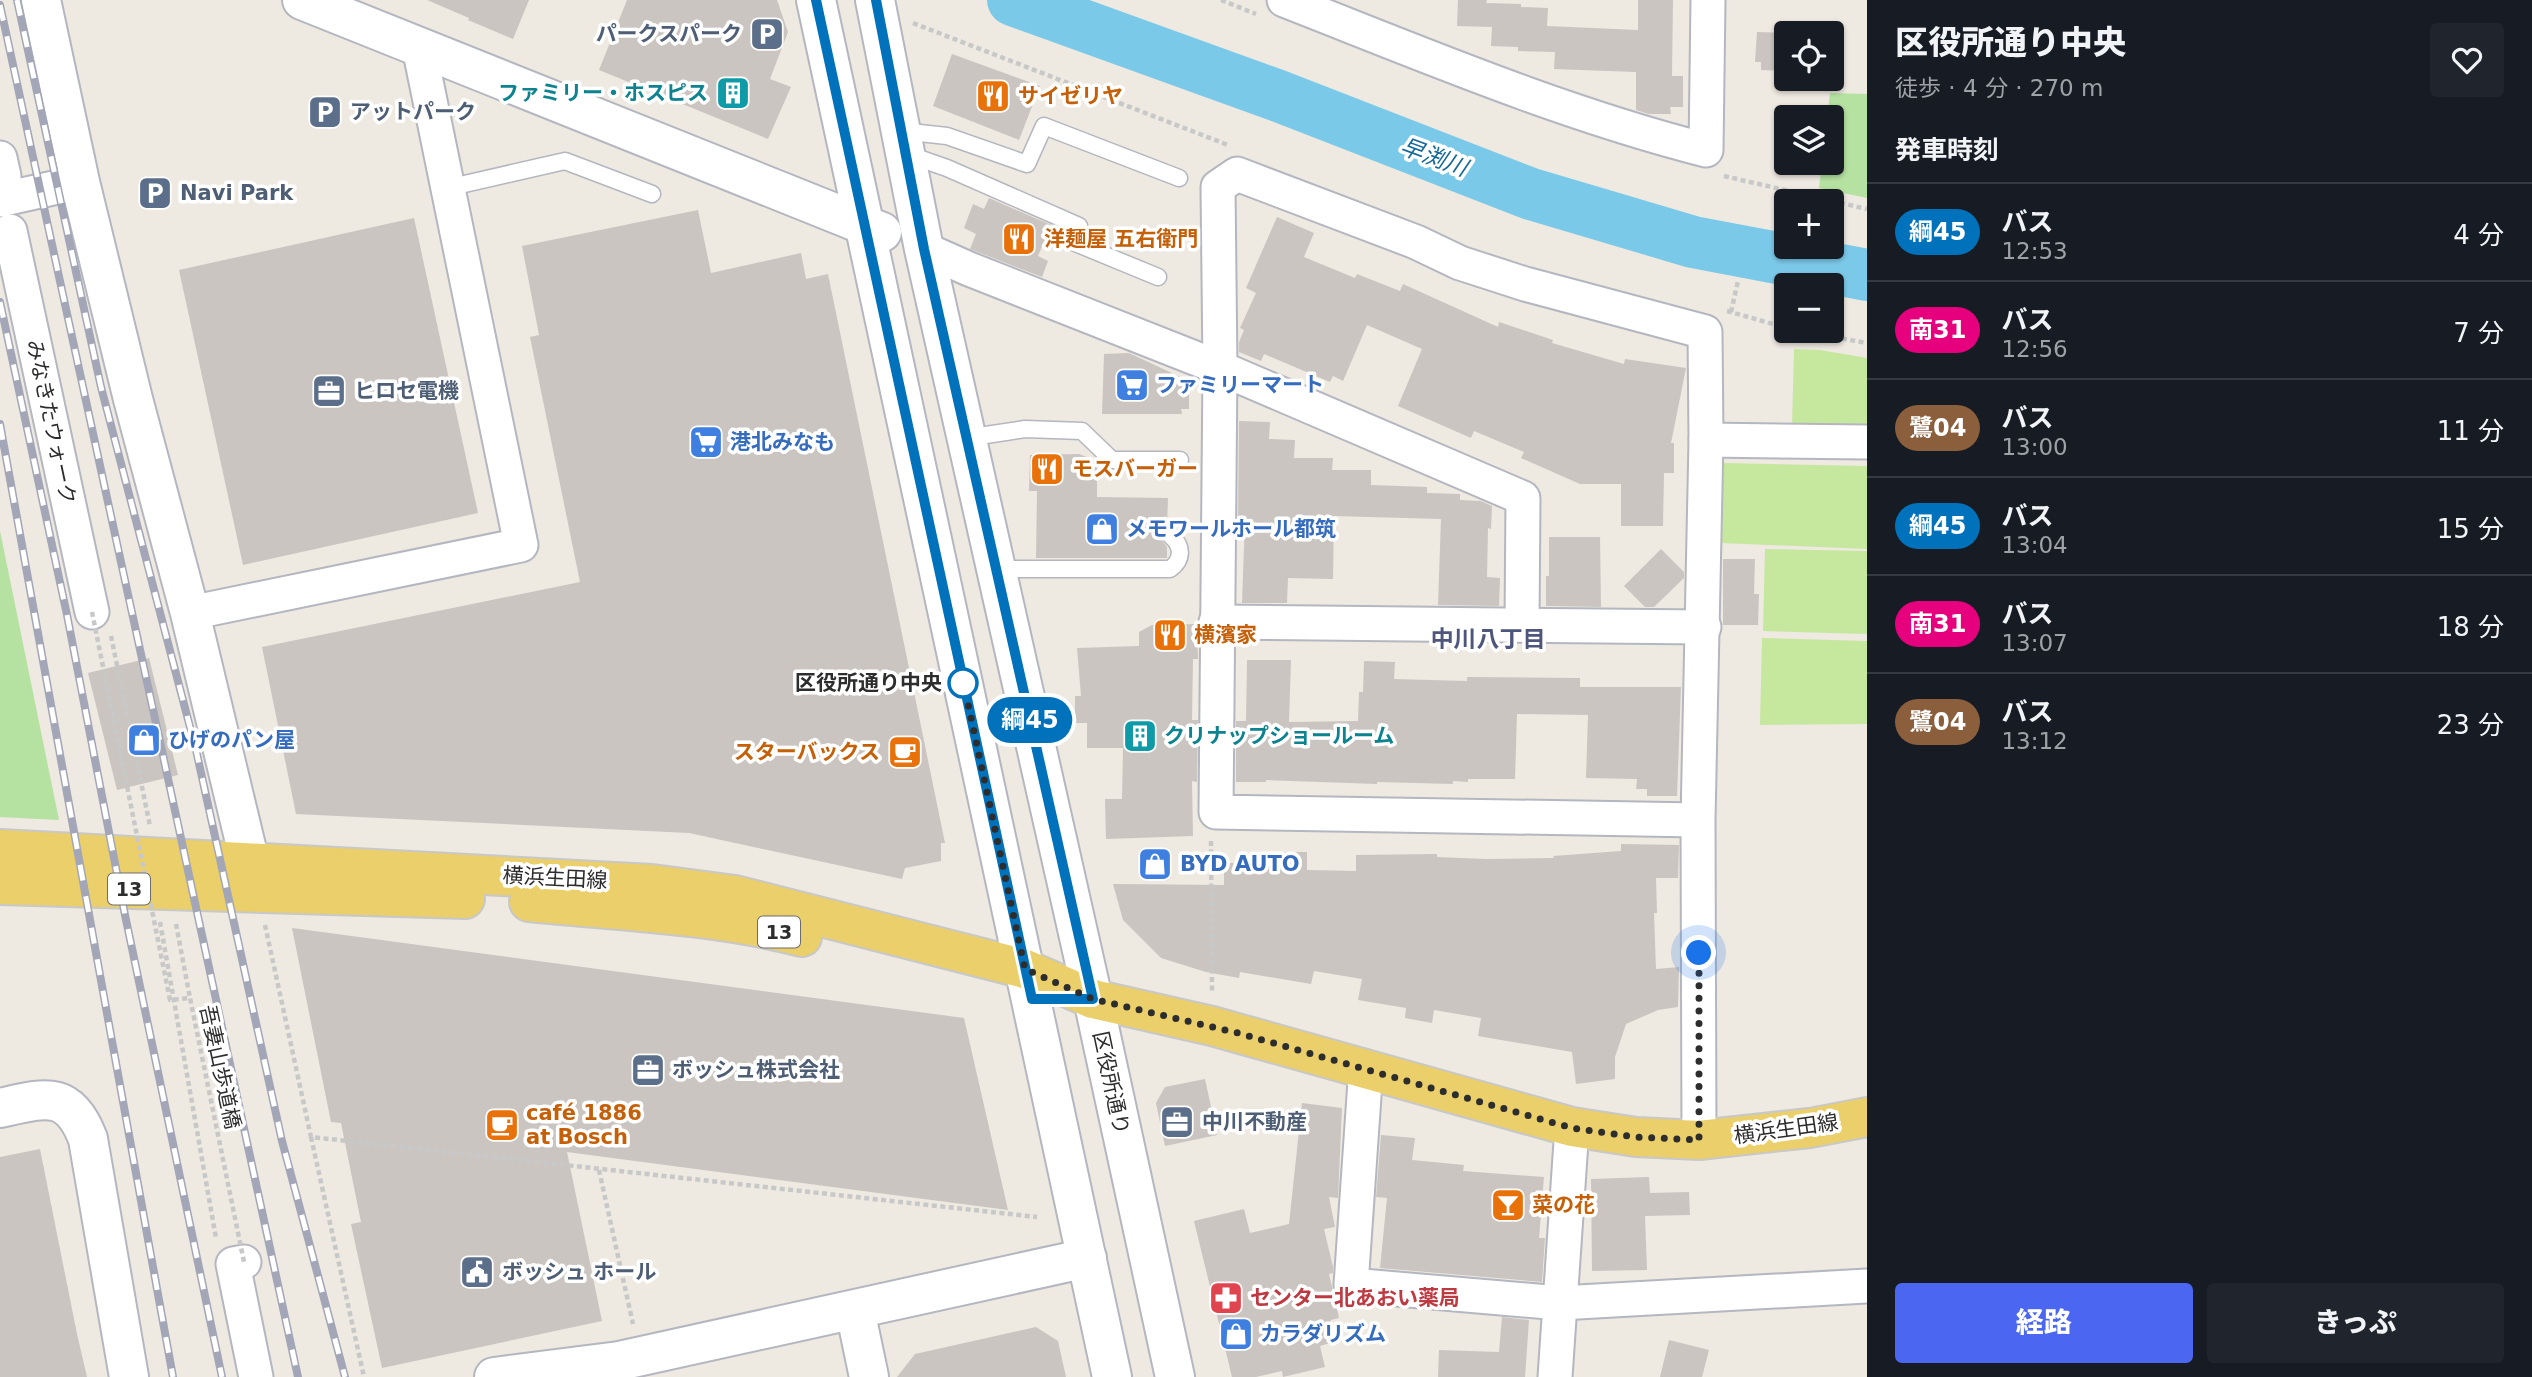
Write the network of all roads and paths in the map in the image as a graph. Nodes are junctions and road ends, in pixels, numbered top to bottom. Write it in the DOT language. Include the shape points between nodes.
graph roads {
  1 [pos="41,0"];
  2 [pos="302,0"];
  3 [pos="1284,0"];
  4 [pos="1708,0"];
  5 [pos="817,5"];
  6 [pos="877,5"];
  7 [pos="419,47"];
  8 [pos="903,142"];
  9 [pos="1,178"];
  10 [pos="1179,178"];
  11 [pos="80,182"];
  12 [pos="447,188"];
  13 [pos="652,194"];
  14 [pos="865,225"];
  15 [pos="10,231"];
  16 [pos="924,249"];
  17 [pos="1158,277"];
  18 [pos="1738,281"];
  19 [pos="1731,312"];
  20 [pos="1844,339"];
  21 [pos="1867,343"];
  22 [pos="1220,368"];
  23 [pos="966,438"];
  24 [pos="1706,440"];
  25 [pos="1867,442"];
  26 [pos="1180,460"];
  27 [pos="1171,536"];
  28 [pos="996,569"];
  29 [pos="90,606"];
  30 [pos="190,613"];
  31 [pos="1216,622"];
  32 [pos="1522,625"];
  33 [pos="1704,627"];
  34 [pos="1216,812"];
  35 [pos="1698,820"];
  36 [pos="152,834"];
  37 [pos="0,849"];
  38 [pos="0,885"];
  39 [pos="257,891"];
  40 [pos="159,916"];
  41 [pos="174,916"];
  42 [pos="1029,984"];
  43 [pos="190,998"];
  44 [pos="1093,999"];
  45 [pos="1212,1026"];
  46 [pos="1366,1068"];
  47 [pos="0,1108"];
  48 [pos="1867,1117"];
  49 [pos="1572,1128"];
  50 [pos="311,1137"];
  51 [pos="1699,1140"];
  52 [pos="599,1170"];
  53 [pos="1037,1217"];
  54 [pos="1087,1258"];
  55 [pos="239,1263"];
  56 [pos="1867,1286"];
  57 [pos="1560,1303"];
  58 [pos="855,1310"];
  59 [pos="633,1324"];
  60 [pos="621,1369"];
  61 [pos="130,1377"];
  62 [pos="256,1377"];
  63 [pos="364,1377"];
  64 [pos="494,1377"];
  65 [pos="574,1377"];
  66 [pos="869,1377"];
  67 [pos="1112,1377"];
  68 [pos="1175,1377"];
  69 [pos="1555,1377"];
  1 -- 11 [label="street"];
  2 -- 7 [label="street"];
  3 -- 4 [label="street" via="1617,124 1706,150"];
  5 -- 14 [label="street"];
  6 -- 8 [label="street, 区役所通り"];
  7 -- 12 [label="street"];
  7 -- 14 [label="street"];
  8 -- 10 [label="lane" via="947,136 1027,164 1044,126"];
  8 -- 16 [label="street, 区役所通り"];
  8 -- 17 [label="lane" via="947,168 1079,226 1073,242"];
  9 -- 11 [label="street"];
  11 -- 30 [label="street"];
  12 -- 13 [label="lane" via="565,161"];
  12 -- 30 [label="street" via="521,545"];
  14 -- 16 [label="street"];
  14 -- 42 [label="street"];
  15 -- 29 [label="street, みなきたウォーク"];
  16 -- 22 [label="street"];
  16 -- 23 [label="street, 区役所通り"];
  18 -- 19 [label="path"];
  20 -- 21 [label="path"];
  22 -- 24 [label="street" via="1218,187 1237,174 1460,263 1705,332"];
  22 -- 31 [label="street"];
  22 -- 32 [label="street" via="1523,498"];
  23 -- 26 [label="lane" via="1026,429 1083,431 1112,460"];
  23 -- 28 [label="street, 区役所通り"];
  24 -- 25 [label="street"];
  24 -- 33 [label="street"];
  27 -- 28 [label="lane" via="1181,554 1170,569"];
  28 -- 44 [label="street, 区役所通り"];
  29 -- 36 [label="path" via="103,597"];
  29 -- 43 [label="path, 吾妻山歩道橋, bridge" via="170,1000"];
  30 -- 39 [label="street"];
  31 -- 32 [label="street"];
  31 -- 34 [label="street"];
  32 -- 33 [label="street"];
  33 -- 35 [label="street"];
  34 -- 35 [label="street"];
  34 -- 45 [label="path" via="1211,830"];
  35 -- 51 [label="street"];
  37 -- 39 [label="main road, 横浜生田線 / 13"];
  38 -- 39 [label="main road, 横浜生田線 / 13"];
  39 -- 42 [label="main road, 横浜生田線 / 13" via="652,884 723,893"];
  39 -- 50 [label="path"];
  40 -- 55 [label="path" via="222,1268"];
  41 -- 43 [label="path"];
  42 -- 44 [label="main road, 横浜生田線 / 13"];
  42 -- 54 [label="street"];
  43 -- 55 [label="path, 吾妻山歩道橋, bridge"];
  44 -- 45 [label="main road, 横浜生田線 / 13"];
  44 -- 68 [label="street, 区役所通り"];
  45 -- 46 [label="main road, 横浜生田線 / 13"];
  46 -- 49 [label="main road, 横浜生田線 / 13"];
  46 -- 57 [label="street" via="1351,1285"];
  47 -- 61 [label="street" via="55,1101 71,1108 81,1122 88,1139"];
  48 -- 51 [label="main road, 横浜生田線 / 13"];
  49 -- 51 [label="main road, 横浜生田線 / 13"];
  49 -- 57 [label="street"];
  50 -- 52 [label="path"];
  50 -- 63 [label="path"];
  52 -- 53 [label="path"];
  52 -- 59 [label="path"];
  54 -- 58 [label="street"];
  54 -- 67 [label="street"];
  55 -- 62 [label="street"];
  56 -- 57 [label="street"];
  57 -- 69 [label="street"];
  58 -- 60 [label="street"];
  58 -- 66 [label="street"];
  60 -- 64 [label="street"];
  60 -- 65 [label="street"];
}
